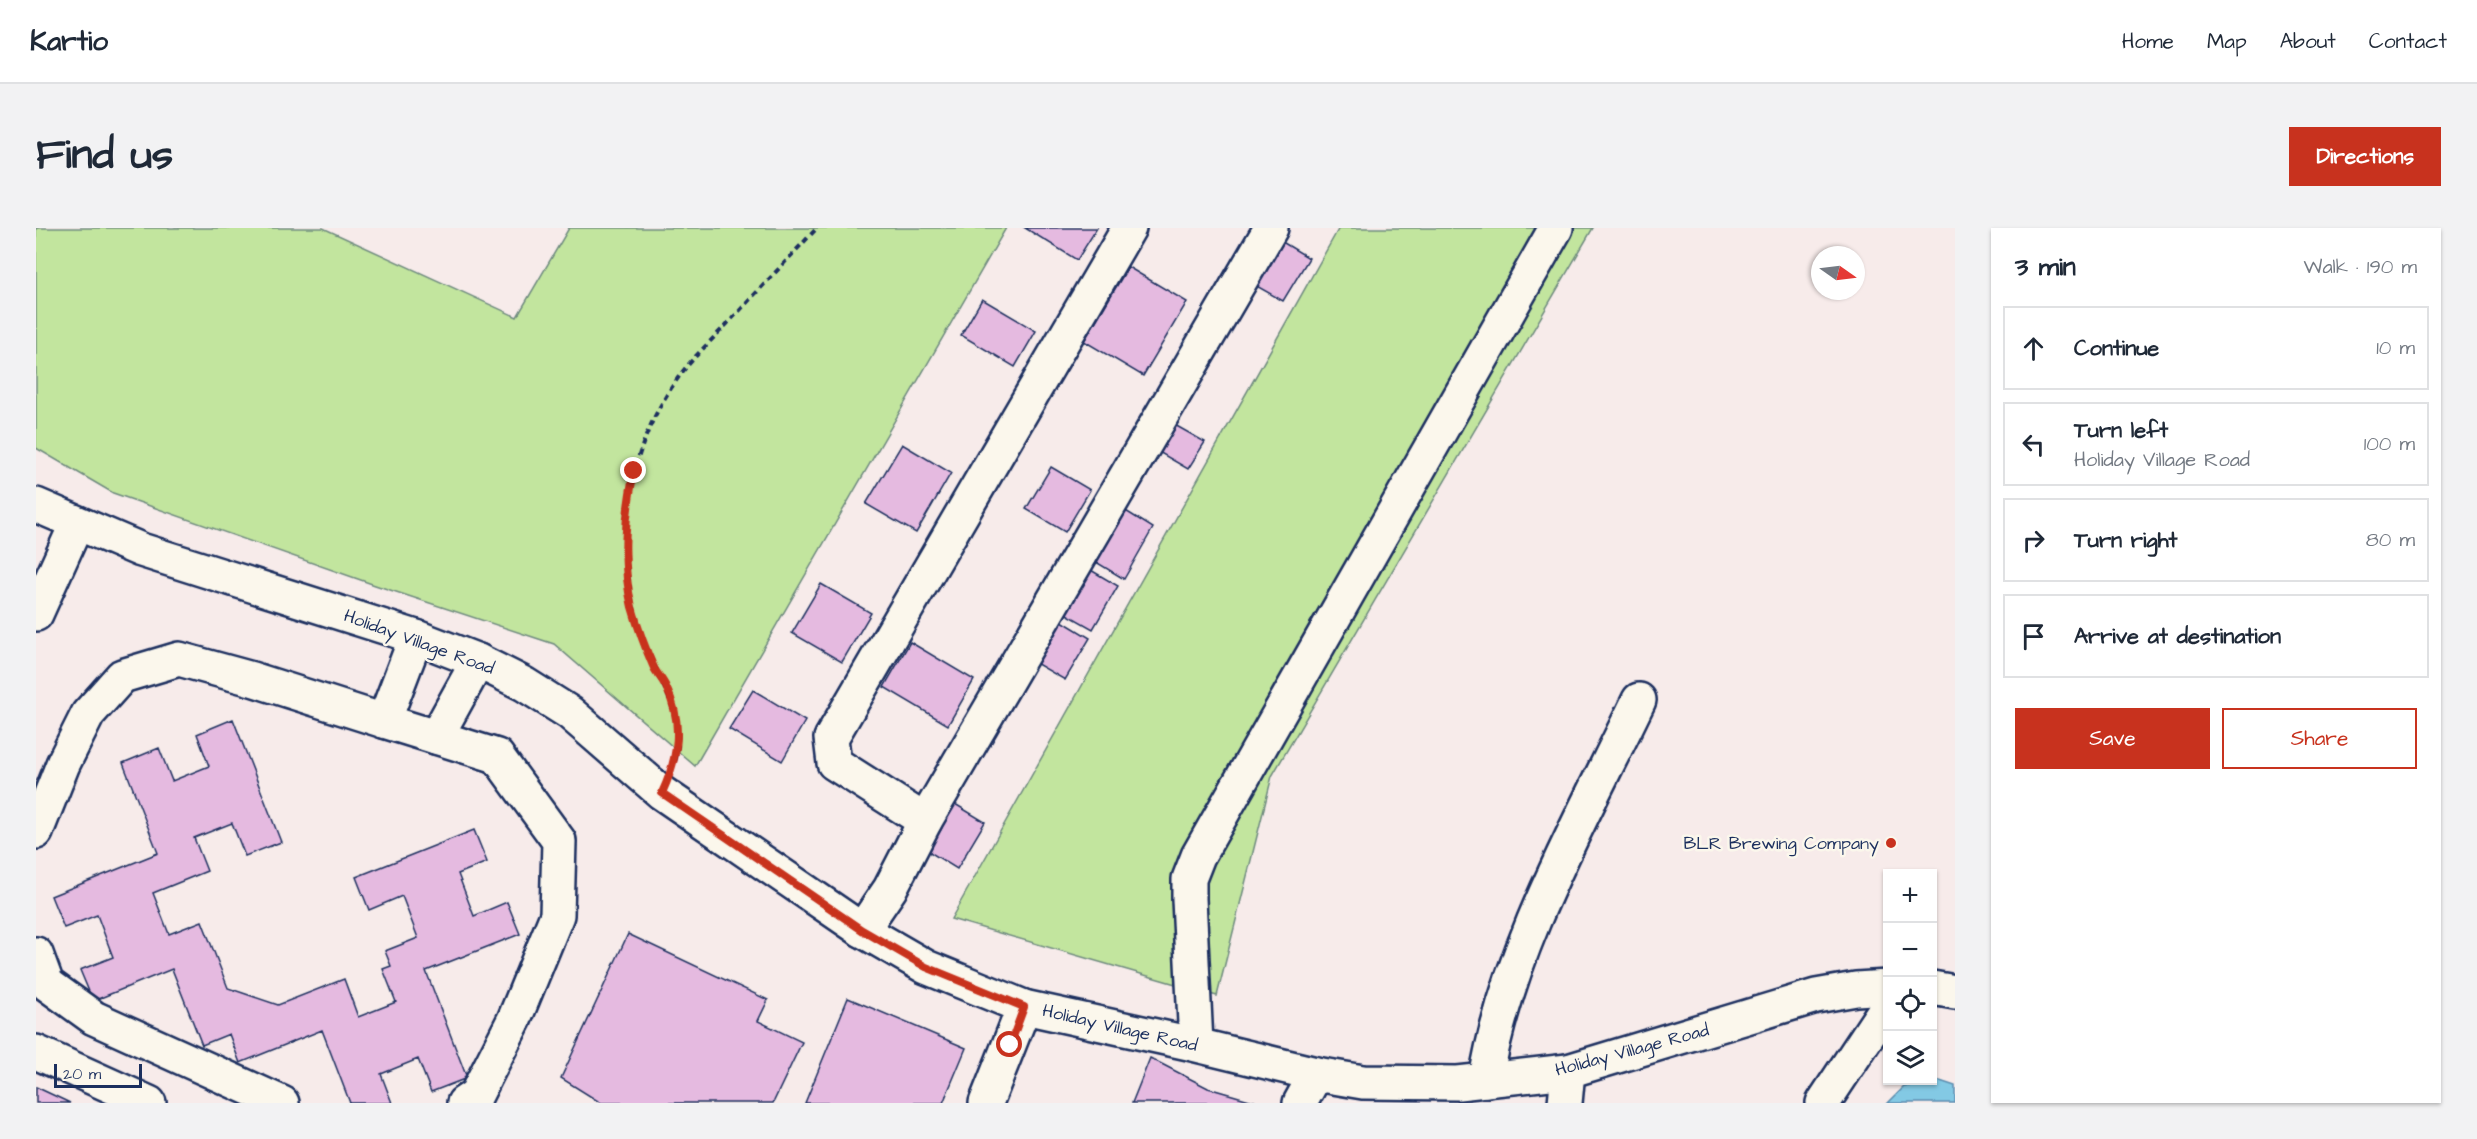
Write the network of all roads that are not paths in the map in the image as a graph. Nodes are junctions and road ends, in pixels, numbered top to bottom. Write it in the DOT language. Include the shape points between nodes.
graph roads {
  1 [pos="1129,228"];
  2 [pos="1271,228"];
  3 [pos="1556,228"];
  4 [pos="36,505"];
  5 [pos="77,523"];
  6 [pos="36,614"];
  7 [pos="416,637"];
  8 [pos="478,661"];
  9 [pos="1640,700"];
  10 [pos="384,721"];
  11 [pos="436,737"];
  12 [pos="925,820"];
  13 [pos="36,832"];
  14 [pos="862,930"];
  15 [pos="36,954"];
  16 [pos="1883,987"];
  17 [pos="1937,989"];
  18 [pos="1955,992"];
  19 [pos="1024,1007"];
  20 [pos="1883,1011"];
  21 [pos="1196,1044"];
  22 [pos="36,1052"];
  23 [pos="1316,1074"];
  24 [pos="1486,1080"];
  25 [pos="1566,1087"];
  26 [pos="149,1103"];
  27 [pos="282,1103"];
  28 [pos="464,1103"];
  29 [pos="986,1103"];
  30 [pos="1300,1103"];
  31 [pos="1824,1103"];
  1 -- 12 [label="street" via="831,738 834,763"];
  2 -- 12 [label="street"];
  3 -- 21 [label="street" via="1198,856 1189,879 1188,899"];
  4 -- 5 [label="street, Holiday Village Road"];
  5 -- 6 [label="street"];
  5 -- 7 [label="street, Holiday Village Road" via="141,550"];
  7 -- 8 [label="street, Holiday Village Road"];
  7 -- 10 [label="street"];
  8 -- 11 [label="street"];
  8 -- 14 [label="street, Holiday Village Road" via="570,713 662,793"];
  9 -- 24 [label="street" via="1538,909 1493,1037"];
  10 -- 11 [label="street"];
  10 -- 13 [label="street" via="179,659 122,676 88,714"];
  11 -- 28 [label="street" via="496,756 559,841 557,915 514,1020 476,1095"];
  12 -- 14 [label="street" via="890,889"];
  14 -- 19 [label="street, Holiday Village Road" via="926,967"];
  15 -- 27 [label="street" via="47,984 94,1018"];
  16 -- 25 [label="street, Holiday Village Road" via="1816,996"];
  17 -- 18 [label="street"];
  19 -- 21 [label="street, Holiday Village Road"];
  19 -- 29 [label="street"];
  20 -- 31 [label="street"];
  21 -- 23 [label="street, Holiday Village Road"];
  22 -- 26 [label="street"];
  23 -- 24 [label="street, Holiday Village Road" via="1363,1082"];
  23 -- 30 [label="street"];
  24 -- 25 [label="street, Holiday Village Road"];
}
